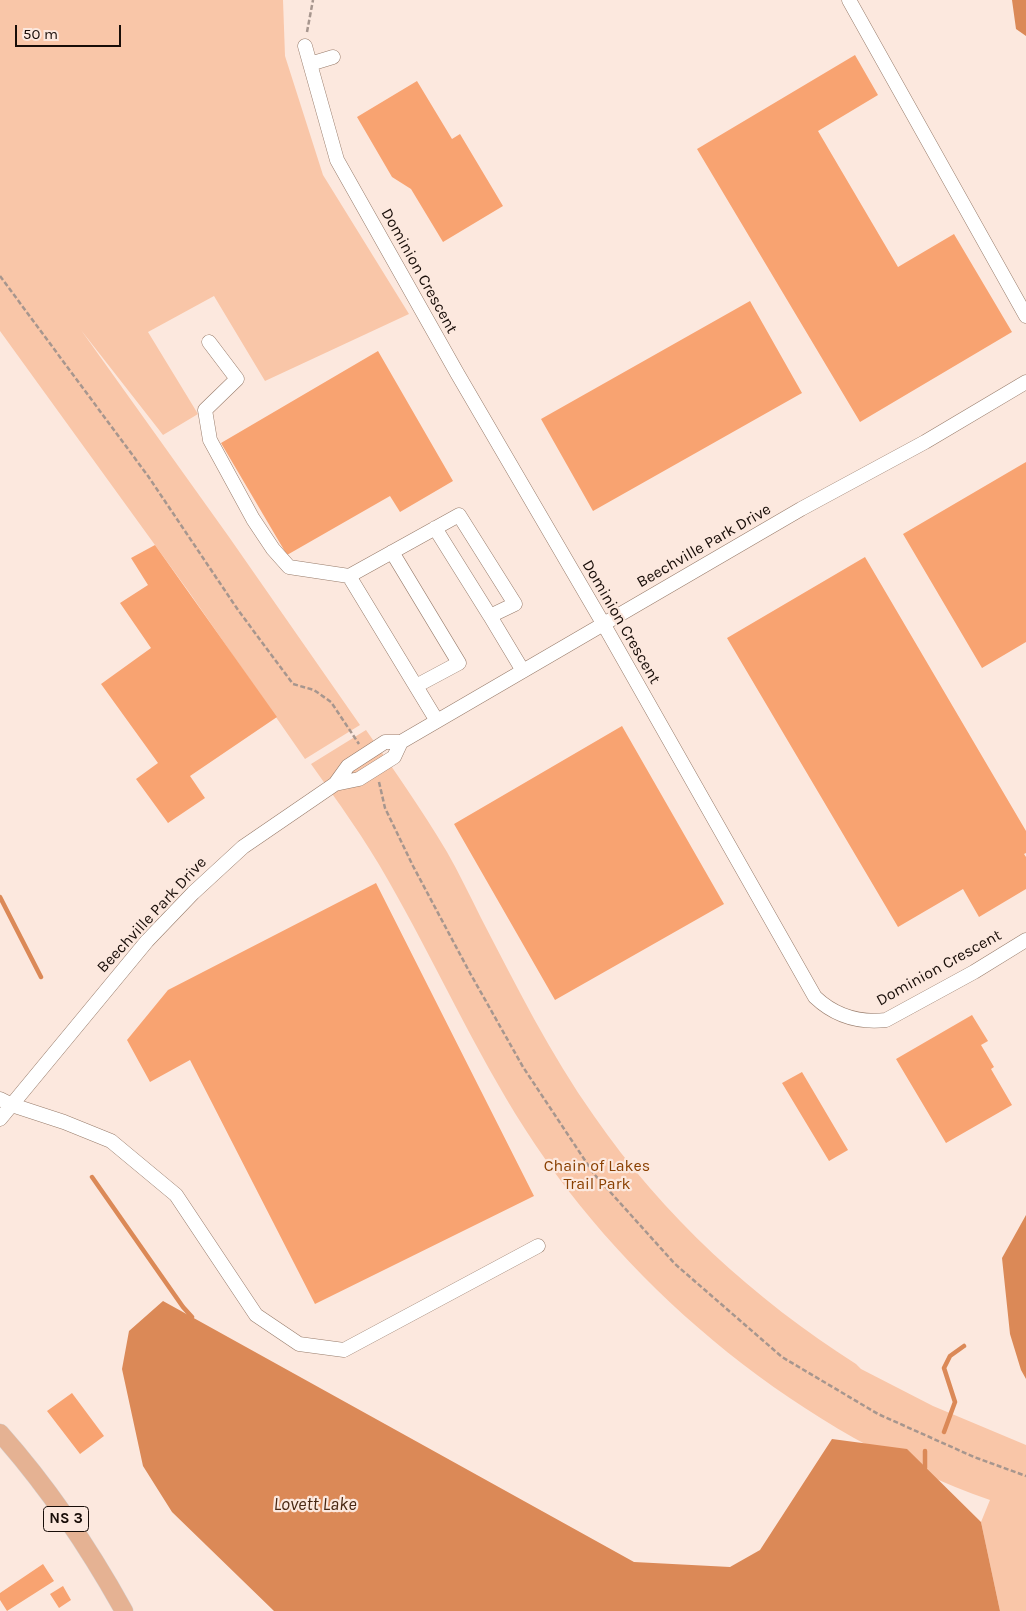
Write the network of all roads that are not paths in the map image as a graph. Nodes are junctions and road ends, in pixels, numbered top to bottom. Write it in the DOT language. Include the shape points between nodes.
graph roads {
  1 [pos="849,0"];
  2 [pos="305,46"];
  3 [pos="333,57"];
  4 [pos="310,64"];
  5 [pos="1026,316"];
  6 [pos="209,342"];
  7 [pos="1026,382"];
  8 [pos="435,528"];
  9 [pos="392,552"];
  10 [pos="349,576"];
  11 [pos="490,616"];
  12 [pos="604,625"];
  13 [pos="524,671"];
  14 [pos="416,686"];
  15 [pos="437,721"];
  16 [pos="401,742"];
  17 [pos="335,784"];
  18 [pos="1026,940"];
  19 [pos="6,1102"];
  20 [pos="0,1119"];
  21 [pos="538,1246"];
  22 [pos="0,1433"];
  23 [pos="124,1611"];
  1 -- 5 [label="street"];
  2 -- 4 [label="street, Dominion Crescent"];
  3 -- 4 [label="street"];
  4 -- 12 [label="street, Dominion Crescent" via="337,160"];
  6 -- 10 [label="street" via="238,379 205,410 210,440 253,519 289,567"];
  7 -- 12 [label="street, Beechville Park Drive"];
  8 -- 9 [label="street"];
  8 -- 11 [label="street"];
  8 -- 11 [label="street" via="458,515 515,604"];
  9 -- 10 [label="street"];
  9 -- 14 [label="street" via="459,663"];
  10 -- 14 [label="street"];
  11 -- 13 [label="street"];
  12 -- 13 [label="street, Beechville Park Drive"];
  12 -- 18 [label="street, Dominion Crescent" via="815,997 831,1010 850,1018 886,1020"];
  13 -- 15 [label="street, Beechville Park Drive"];
  14 -- 15 [label="street"];
  15 -- 16 [label="street, Beechville Park Drive"];
  16 -- 17 [label="street, Beechville Park Drive" via="385,742 366,754 348,766"];
  16 -- 17 [label="street, Beechville Park Drive" via="394,757 359,779"];
  17 -- 19 [label="street, Beechville Park Drive" via="243,848 193,893"];
  19 -- 20 [label="street, Beechville Park Drive"];
  19 -- 21 [label="street" via="111,1141 176,1195 256,1315 299,1344 344,1350"];
  22 -- 23 [label="main road, NS 3" via="80,1538"];
}
